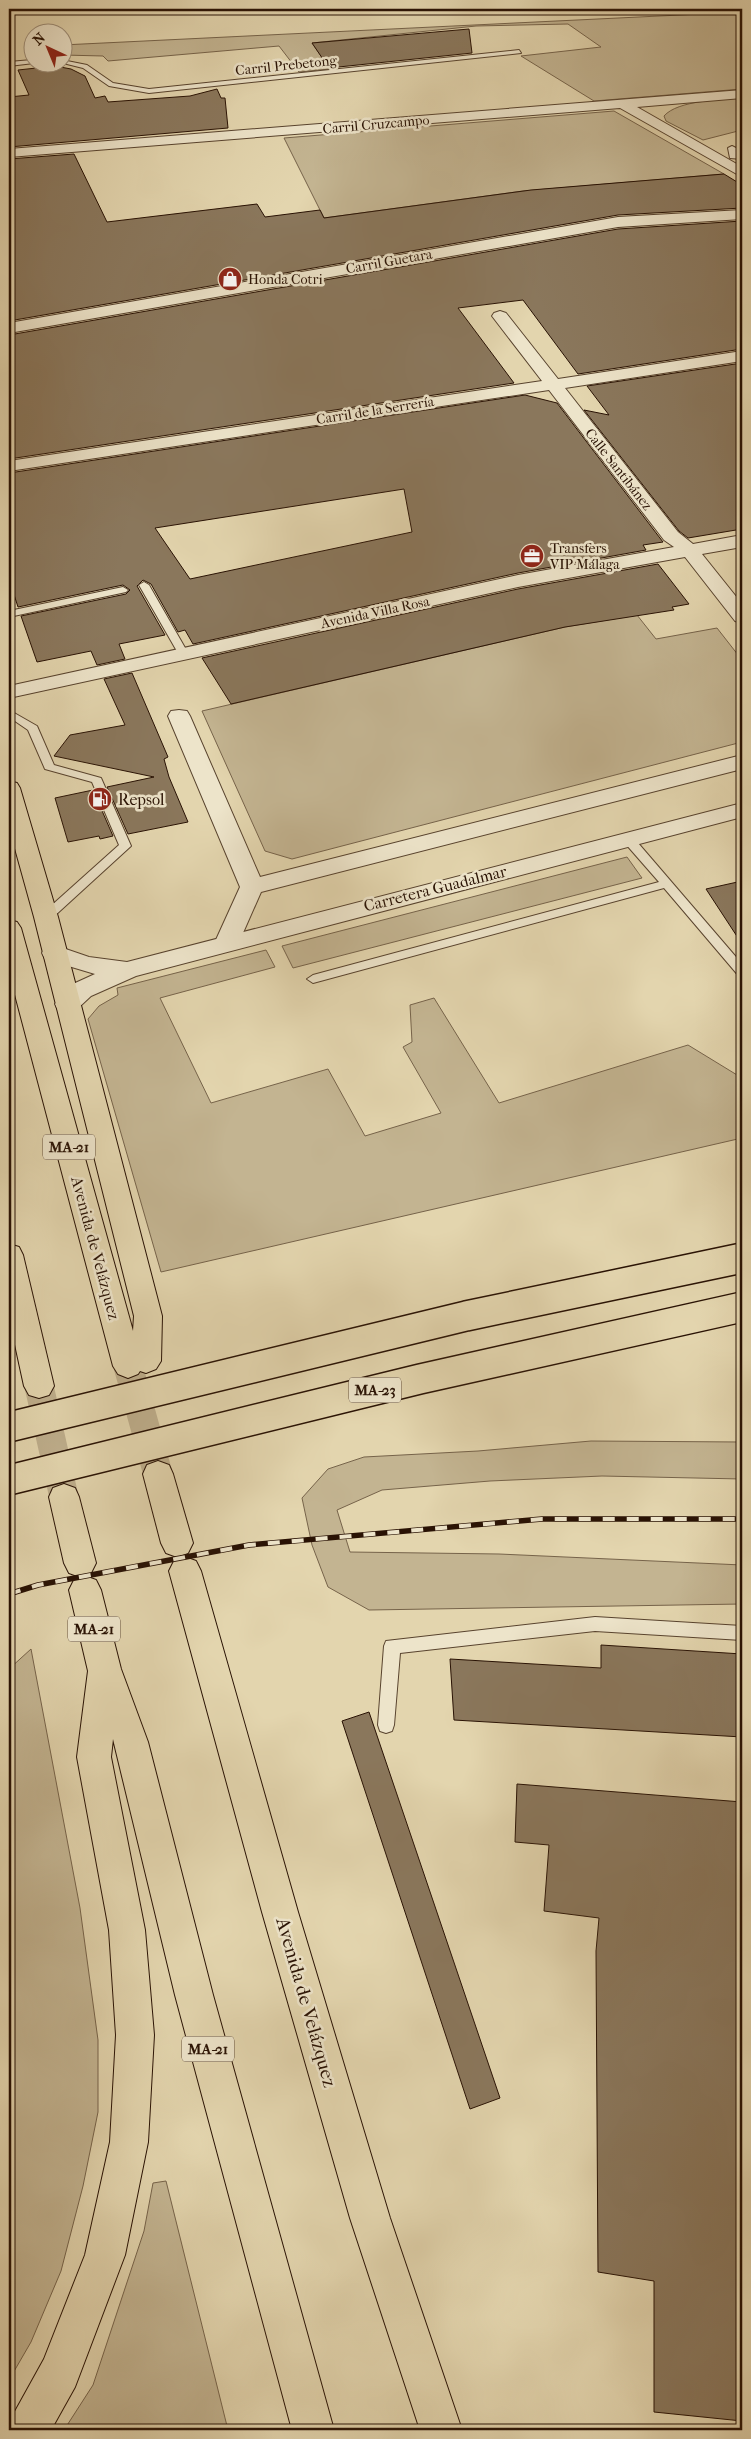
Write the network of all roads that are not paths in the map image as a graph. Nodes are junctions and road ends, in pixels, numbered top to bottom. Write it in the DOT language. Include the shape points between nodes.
graph roads {
  1 [pos="519,52"];
  2 [pos="22,63"];
  3 [pos="9,64"];
  4 [pos="72,64"];
  5 [pos="742,94"];
  6 [pos="623,104"];
  7 [pos="9,153"];
  8 [pos="742,157"];
  9 [pos="718,160"];
  10 [pos="742,173"];
  11 [pos="742,214"];
  12 [pos="500,316"];
  13 [pos="9,328"];
  14 [pos="742,356"];
  15 [pos="551,384"];
  16 [pos="9,466"];
  17 [pos="742,541"];
  18 [pos="689,550"];
  19 [pos="144,585"];
  20 [pos="122,590"];
  21 [pos="9,614"];
  22 [pos="742,618"];
  23 [pos="183,654"];
  24 [pos="9,692"];
  25 [pos="9,713"];
  26 [pos="179,716"];
  27 [pos="742,762"];
  28 [pos="9,788"];
  29 [pos="742,810"];
  30 [pos="628,839"];
  31 [pos="666,884"];
  32 [pos="252,887"];
  33 [pos="46,917"];
  34 [pos="9,928"];
  35 [pos="227,942"];
  36 [pos="54,953"];
  37 [pos="128,970"];
  38 [pos="742,972"];
  39 [pos="313,979"];
  40 [pos="67,1004"];
  41 [pos="9,1255"];
  42 [pos="742,1258"];
  43 [pos="742,1307"];
  44 [pos="39,1386"];
  45 [pos="9,1427"];
  46 [pos="158,1474"];
  47 [pos="9,1480"];
  48 [pos="64,1498"];
  49 [pos="742,1632"];
  50 [pos="104,1669"];
  51 [pos="386,1725"];
  52 [pos="28,2430"];
  53 [pos="314,2430"];
  54 [pos="441,2430"];
  1 -- 4 [label="lane, Carril Prebetong" via="149,91 111,85 85,66"];
  2 -- 3 [label="lane"];
  5 -- 6 [label="street, Carril Cruzcampo"];
  6 -- 7 [label="street, Carril Cruzcampo"];
  6 -- 9 [label="street"];
  8 -- 9 [label="lane" via="732,152"];
  9 -- 10 [label="street"];
  11 -- 13 [label="street, Carril Guetara" via="618,222"];
  12 -- 15 [label="street, Calle Santibánez"];
  14 -- 15 [label="street, Carril de la Serrería"];
  15 -- 16 [label="street, Carril de la Serrería"];
  15 -- 18 [label="street, Calle Santibánez" via="671,536"];
  17 -- 18 [label="street, Avenida Villa Rosa"];
  18 -- 22 [label="street, Calle Santibánez"];
  18 -- 23 [label="street, Avenida Villa Rosa" via="518,580"];
  19 -- 23 [label="lane"];
  20 -- 21 [label="lane"];
  23 -- 24 [label="street, Avenida Villa Rosa"];
  25 -- 33 [label="lane" via="33,728 49,767 97,780 125,846"];
  26 -- 32 [label="street"];
  27 -- 32 [label="street"];
  28 -- 33 [label="highway"];
  29 -- 30 [label="street, Carretera Guadalmar"];
  30 -- 31 [label="lane"];
  30 -- 35 [label="street, Carretera Guadalmar"];
  31 -- 38 [label="lane"];
  31 -- 39 [label="lane"];
  32 -- 35 [label="street"];
  33 -- 36 [label="highway"];
  34 -- 40 [label="highway, Avenida de Velázquez / MA-21" via="137,1364 148,1316"];
  35 -- 37 [label="street, Carretera Guadalmar"];
  36 -- 37 [label="street, Carretera Guadalmar" via="99,968"];
  36 -- 40 [label="highway"];
  37 -- 40 [label="street, Carretera Guadalmar" via="82,990"];
  41 -- 44 [label="highway"];
  42 -- 45 [label="highway, bridge" via="412,1330"];
  43 -- 47 [label="highway, MA-23, bridge" via="410,1381"];
  46 -- 54 [label="highway, Avenida de Velázquez" via="280,1912 368,2208"];
  48 -- 50 [label="highway, MA-21"];
  49 -- 51 [label="lane" via="595,1624 392,1646"];
  50 -- 52 [label="highway" via="94,1757 127,1930 135,2035 129,2142 105,2255 60,2372"];
  50 -- 53 [label="highway, MA-21" via="131,1742 194,1995"];
}
